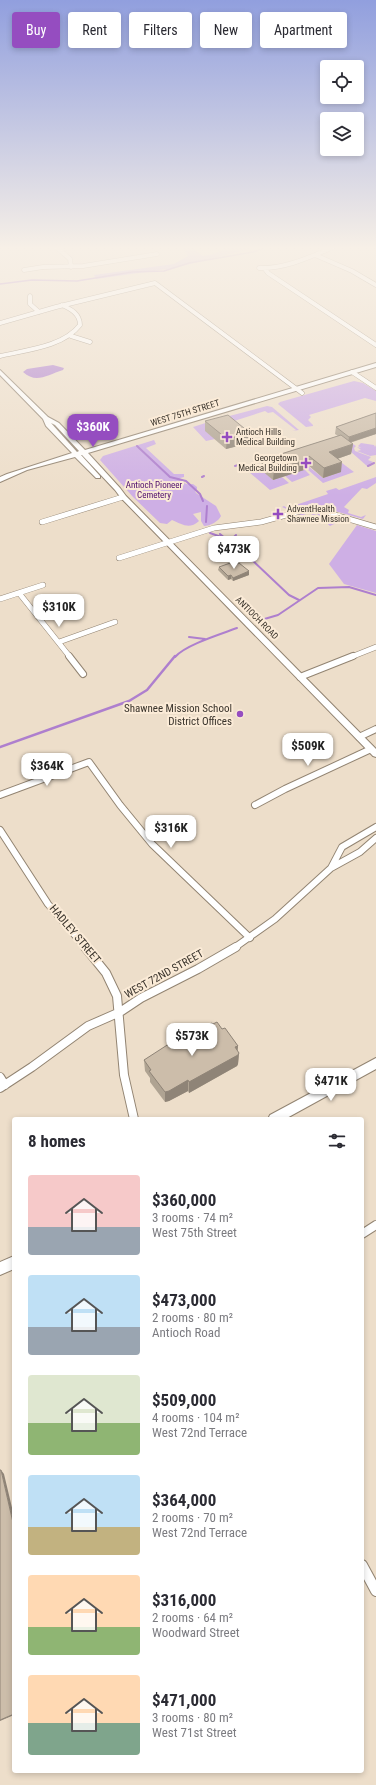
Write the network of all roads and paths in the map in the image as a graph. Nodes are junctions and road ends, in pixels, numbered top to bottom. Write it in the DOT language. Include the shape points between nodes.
graph roads {
  1 [pos="78,329"];
  2 [pos="218,329"];
  3 [pos="352,329"];
  4 [pos="71,336"];
  5 [pos="90,342"];
  6 [pos="376,345"];
  7 [pos="0,356"];
  8 [pos="376,365"];
  9 [pos="376,371"];
  10 [pos="0,372"];
  11 [pos="352,372"];
  12 [pos="358,376"];
  13 [pos="296,388"];
  14 [pos="376,388"];
  15 [pos="302,393"];
  16 [pos="46,418"];
  17 [pos="86,454"];
  18 [pos="78,457"];
  19 [pos="0,480"];
  20 [pos="123,497"];
  21 [pos="42,522"];
  22 [pos="376,527"];
  23 [pos="168,543"];
  24 [pos="120,558"];
  25 [pos="43,585"];
  26 [pos="19,593"];
  27 [pos="0,599"];
  28 [pos="115,622"];
  29 [pos="59,642"];
  30 [pos="376,647"];
  31 [pos="83,674"];
  32 [pos="300,677"];
  33 [pos="376,729"];
  34 [pos="359,737"];
  35 [pos="373,752"];
  36 [pos="0,795"];
  37 [pos="255,805"];
  38 [pos="376,827"];
  39 [pos="0,830"];
  40 [pos="376,838"];
  41 [pos="331,868"];
  42 [pos="250,938"];
  43 [pos="120,1012"];
  44 [pos="376,1064"];
  45 [pos="0,1076"];
  46 [pos="3,1087"];
  47 [pos="133,1117"];
  48 [pos="278,1117"];
  49 [pos="376,1225"];
  50 [pos="364,1233"];
  51 [pos="12,1263"];
  52 [pos="0,1269"];
  53 [pos="364,1569"];
  54 [pos="376,1591"];
  1 -- 4 [label="street"];
  2 -- 13 [label="street"];
  3 -- 6 [label="street"];
  4 -- 5 [label="street"];
  4 -- 7 [label="street"];
  8 -- 11 [label="main road, WEST 75TH STREET"];
  9 -- 12 [label="main road, WEST 75TH STREET"];
  10 -- 16 [label="main road, ANTIOCH ROAD"];
  11 -- 12 [label="street"];
  11 -- 13 [label="main road, WEST 75TH STREET"];
  12 -- 14 [label="street"];
  12 -- 15 [label="main road, WEST 75TH STREET"];
  13 -- 15 [label="street"];
  13 -- 17 [label="main road, WEST 75TH STREET"];
  15 -- 17 [label="main road, WEST 75TH STREET"];
  16 -- 17 [label="main road, ANTIOCH ROAD" via="57,424"];
  16 -- 18 [label="main road, ANTIOCH ROAD" via="48,425"];
  17 -- 18 [label="main road, WEST 75TH STREET"];
  17 -- 20 [label="main road, ANTIOCH ROAD"];
  18 -- 19 [label="main road, WEST 75TH STREET"];
  18 -- 20 [label="main road, ANTIOCH ROAD" via="113,492"];
  20 -- 21 [label="street"];
  20 -- 23 [label="main road, ANTIOCH ROAD"];
  22 -- 23 [label="street" via="308,509 261,522 214,528"];
  23 -- 24 [label="street"];
  23 -- 32 [label="main road, ANTIOCH ROAD"];
  25 -- 26 [label="street"];
  26 -- 27 [label="street"];
  26 -- 29 [label="street"];
  28 -- 29 [label="street"];
  29 -- 31 [label="street"];
  30 -- 32 [label="street"];
  32 -- 34 [label="main road, ANTIOCH ROAD"];
  33 -- 34 [label="street"];
  34 -- 35 [label="main road, ANTIOCH ROAD"];
  35 -- 37 [label="street" via="285,789"];
  36 -- 42 [label="street" via="89,762 152,844"];
  38 -- 41 [label="street, WEST 72ND STREET" via="342,847"];
  39 -- 43 [label="street, HADLEY STREET" via="56,914 96,958 117,996"];
  40 -- 41 [label="street, WEST 72ND STREET" via="360,852"];
  41 -- 42 [label="street, WEST 72ND STREET"];
  42 -- 43 [label="street, WEST 72ND STREET" via="198,969 140,998"];
  43 -- 46 [label="street, WEST 72ND STREET" via="88,1026"];
  43 -- 47 [label="street, HADLEY STREET" via="118,1028 126,1096"];
  44 -- 48 [label="main road"];
  45 -- 46 [label="street"];
  49 -- 50 [label="street"];
  51 -- 52 [label="main road"];
  53 -- 54 [label="street"];
}
